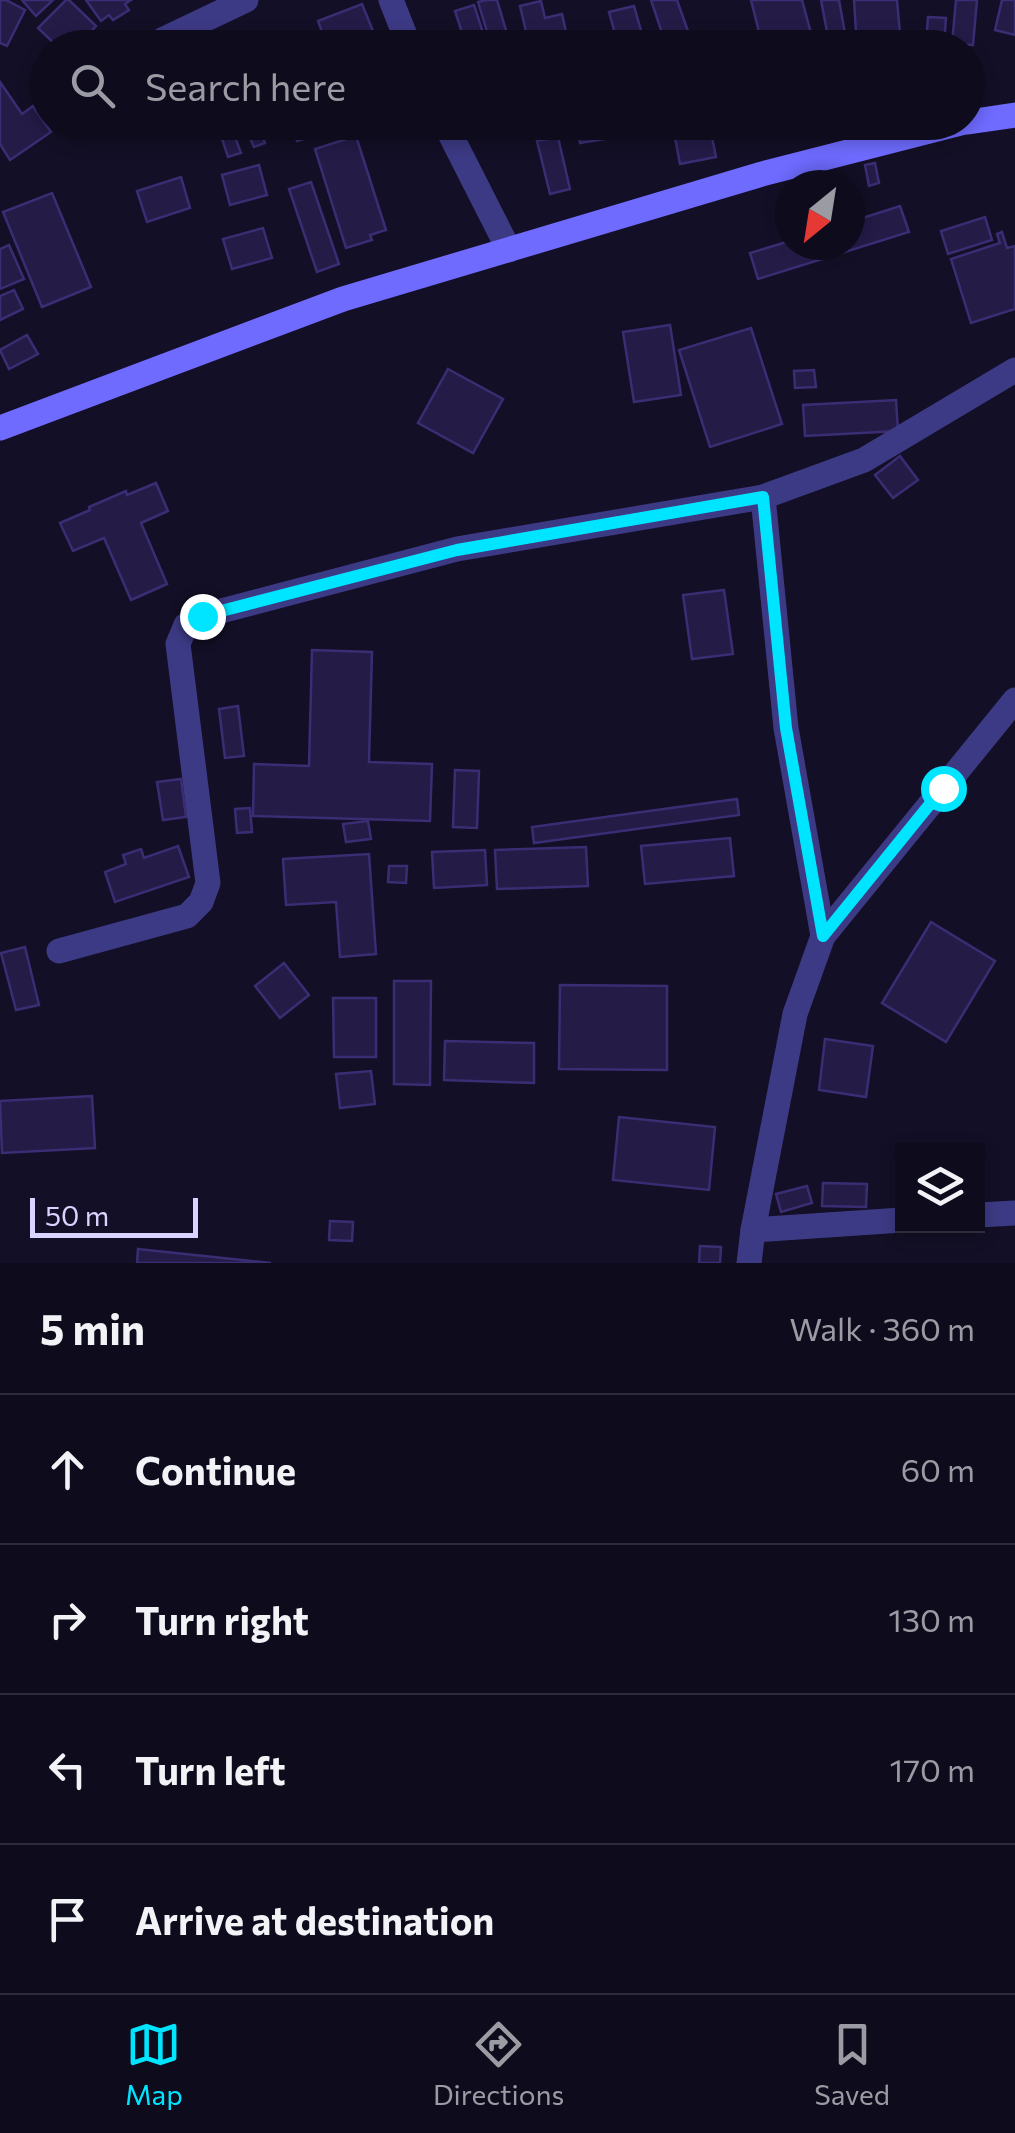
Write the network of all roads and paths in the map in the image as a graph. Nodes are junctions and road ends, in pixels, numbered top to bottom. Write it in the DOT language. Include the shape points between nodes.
graph roads {
  1 [pos="246,0"];
  2 [pos="390,0"];
  3 [pos="183,30"];
  4 [pos="402,30"];
  5 [pos="1015,115"];
  6 [pos="985,119"];
  7 [pos="453,140"];
  8 [pos="895,140"];
  9 [pos="509,250"];
  10 [pos="1015,370"];
  11 [pos="0,428"];
  12 [pos="763,497"];
  13 [pos="1015,700"];
  14 [pos="823,936"];
  15 [pos="59,951"];
  16 [pos="1015,1213"];
  17 [pos="985,1215"];
  18 [pos="895,1220"];
  19 [pos="753,1230"];
  20 [pos="748,1263"];
  1 -- 3 [label="street"];
  2 -- 4 [label="street"];
  5 -- 6 [label="main road"];
  7 -- 9 [label="street"];
  8 -- 9 [label="main road"];
  9 -- 11 [label="main road" via="343,299"];
  10 -- 12 [label="street" via="864,460"];
  12 -- 14 [label="street" via="786,728"];
  12 -- 15 [label="street" via="457,550 186,625 178,644 208,884 201,902 188,916"];
  13 -- 14 [label="street"];
  14 -- 19 [label="street" via="796,1014"];
  16 -- 17 [label="street"];
  18 -- 19 [label="street"];
  19 -- 20 [label="street"];
}
